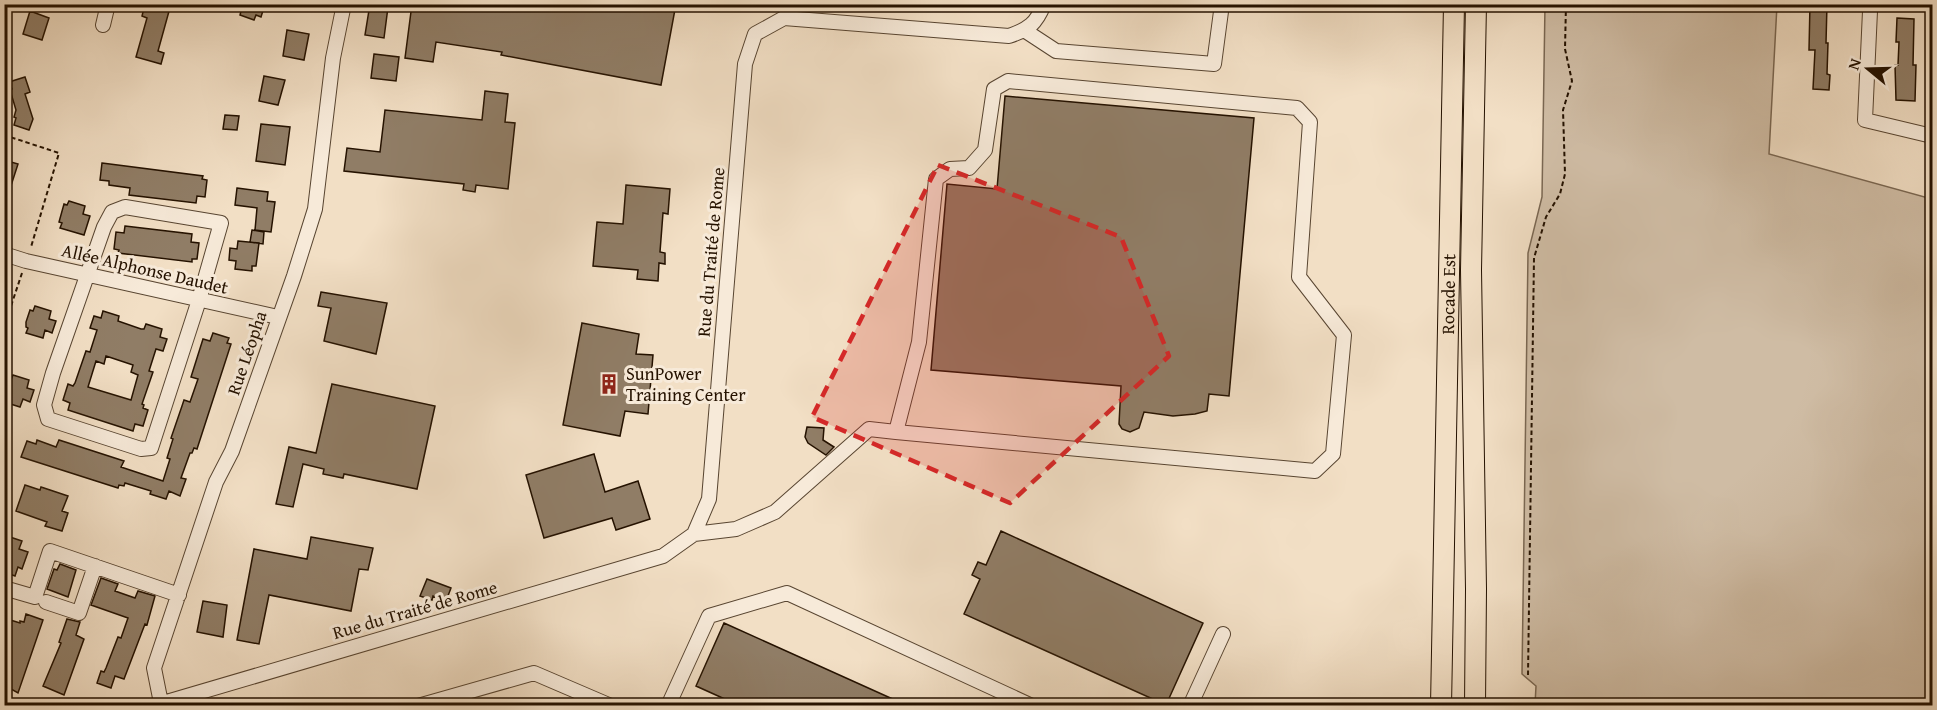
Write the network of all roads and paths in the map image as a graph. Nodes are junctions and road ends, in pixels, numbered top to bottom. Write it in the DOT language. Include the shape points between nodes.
graph roads {
  1 [pos="108,4"];
  2 [pos="344,4"];
  3 [pos="1044,4"];
  4 [pos="1222,4"];
  5 [pos="1454,4"];
  6 [pos="1476,4"];
  7 [pos="1566,4"];
  8 [pos="1872,4"];
  9 [pos="103,25"];
  10 [pos="1024,30"];
  11 [pos="4,135"];
  12 [pos="1932,136"];
  13 [pos="4,254"];
  14 [pos="26,261"];
  15 [pos="88,275"];
  16 [pos="199,300"];
  17 [pos="278,317"];
  18 [pos="4,327"];
  19 [pos="1472,342"];
  20 [pos="896,432"];
  21 [pos="694,534"];
  22 [pos="95,566"];
  23 [pos="4,588"];
  24 [pos="179,595"];
  25 [pos="46,602"];
  26 [pos="1223,634"];
  27 [pos="1528,675"];
  28 [pos="157,704"];
  29 [pos="418,705"];
  30 [pos="611,705"];
  31 [pos="668,705"];
  32 [pos="1032,705"];
  33 [pos="1191,705"];
  34 [pos="1441,705"];
  35 [pos="1463,705"];
  36 [pos="1475,705"];
  1 -- 9 [label="street"];
  2 -- 17 [label="street, Rue Léopha" via="333,58 315,209"];
  3 -- 10 [label="street" via="1038,19"];
  4 -- 10 [label="street" via="1214,64 1056,51"];
  5 -- 34 [label="highway, Rocade Est"];
  6 -- 19 [label="highway, Rocade Est"];
  7 -- 27 [label="path" via="1565,49 1572,81 1563,110 1565,174 1534,258"];
  8 -- 12 [label="street" via="1864,120"];
  10 -- 21 [label="street, Rue du Traité de Rome" via="1009,36 784,18 755,34 745,64 709,499"];
  11 -- 14 [label="path" via="59,153"];
  13 -- 14 [label="street, Allée Alphonse Daudet"];
  14 -- 15 [label="street, Allée Alphonse Daudet"];
  14 -- 18 [label="path"];
  15 -- 16 [label="street, Allée Alphonse Daudet"];
  15 -- 16 [label="street" via="104,227 112,213 125,207 221,223"];
  15 -- 16 [label="street" via="44,405 48,419 141,449 151,448"];
  16 -- 17 [label="street, Allée Alphonse Daudet"];
  17 -- 24 [label="street, Rue Léopha" via="232,451 216,482"];
  19 -- 35 [label="highway, Rocade Est"];
  19 -- 36 [label="highway"];
  20 -- 20 [label="street" via="1315,471 1333,454 1344,335 1299,277 1310,122 1297,108 1008,81 994,89 986,150 969,168 950,169 936,179 919,342"];
  20 -- 21 [label="street" via="869,429 775,512 736,530"];
  21 -- 28 [label="street, Rue du Traité de Rome" via="663,556"];
  22 -- 23 [label="street" via="50,551 35,597"];
  22 -- 24 [label="street"];
  22 -- 25 [label="street" via="79,613"];
  24 -- 28 [label="street, Rue Léopha" via="154,668"];
  26 -- 33 [label="street"];
  29 -- 30 [label="street" via="534,673"];
  31 -- 32 [label="street" via="709,616 787,593"];
}
